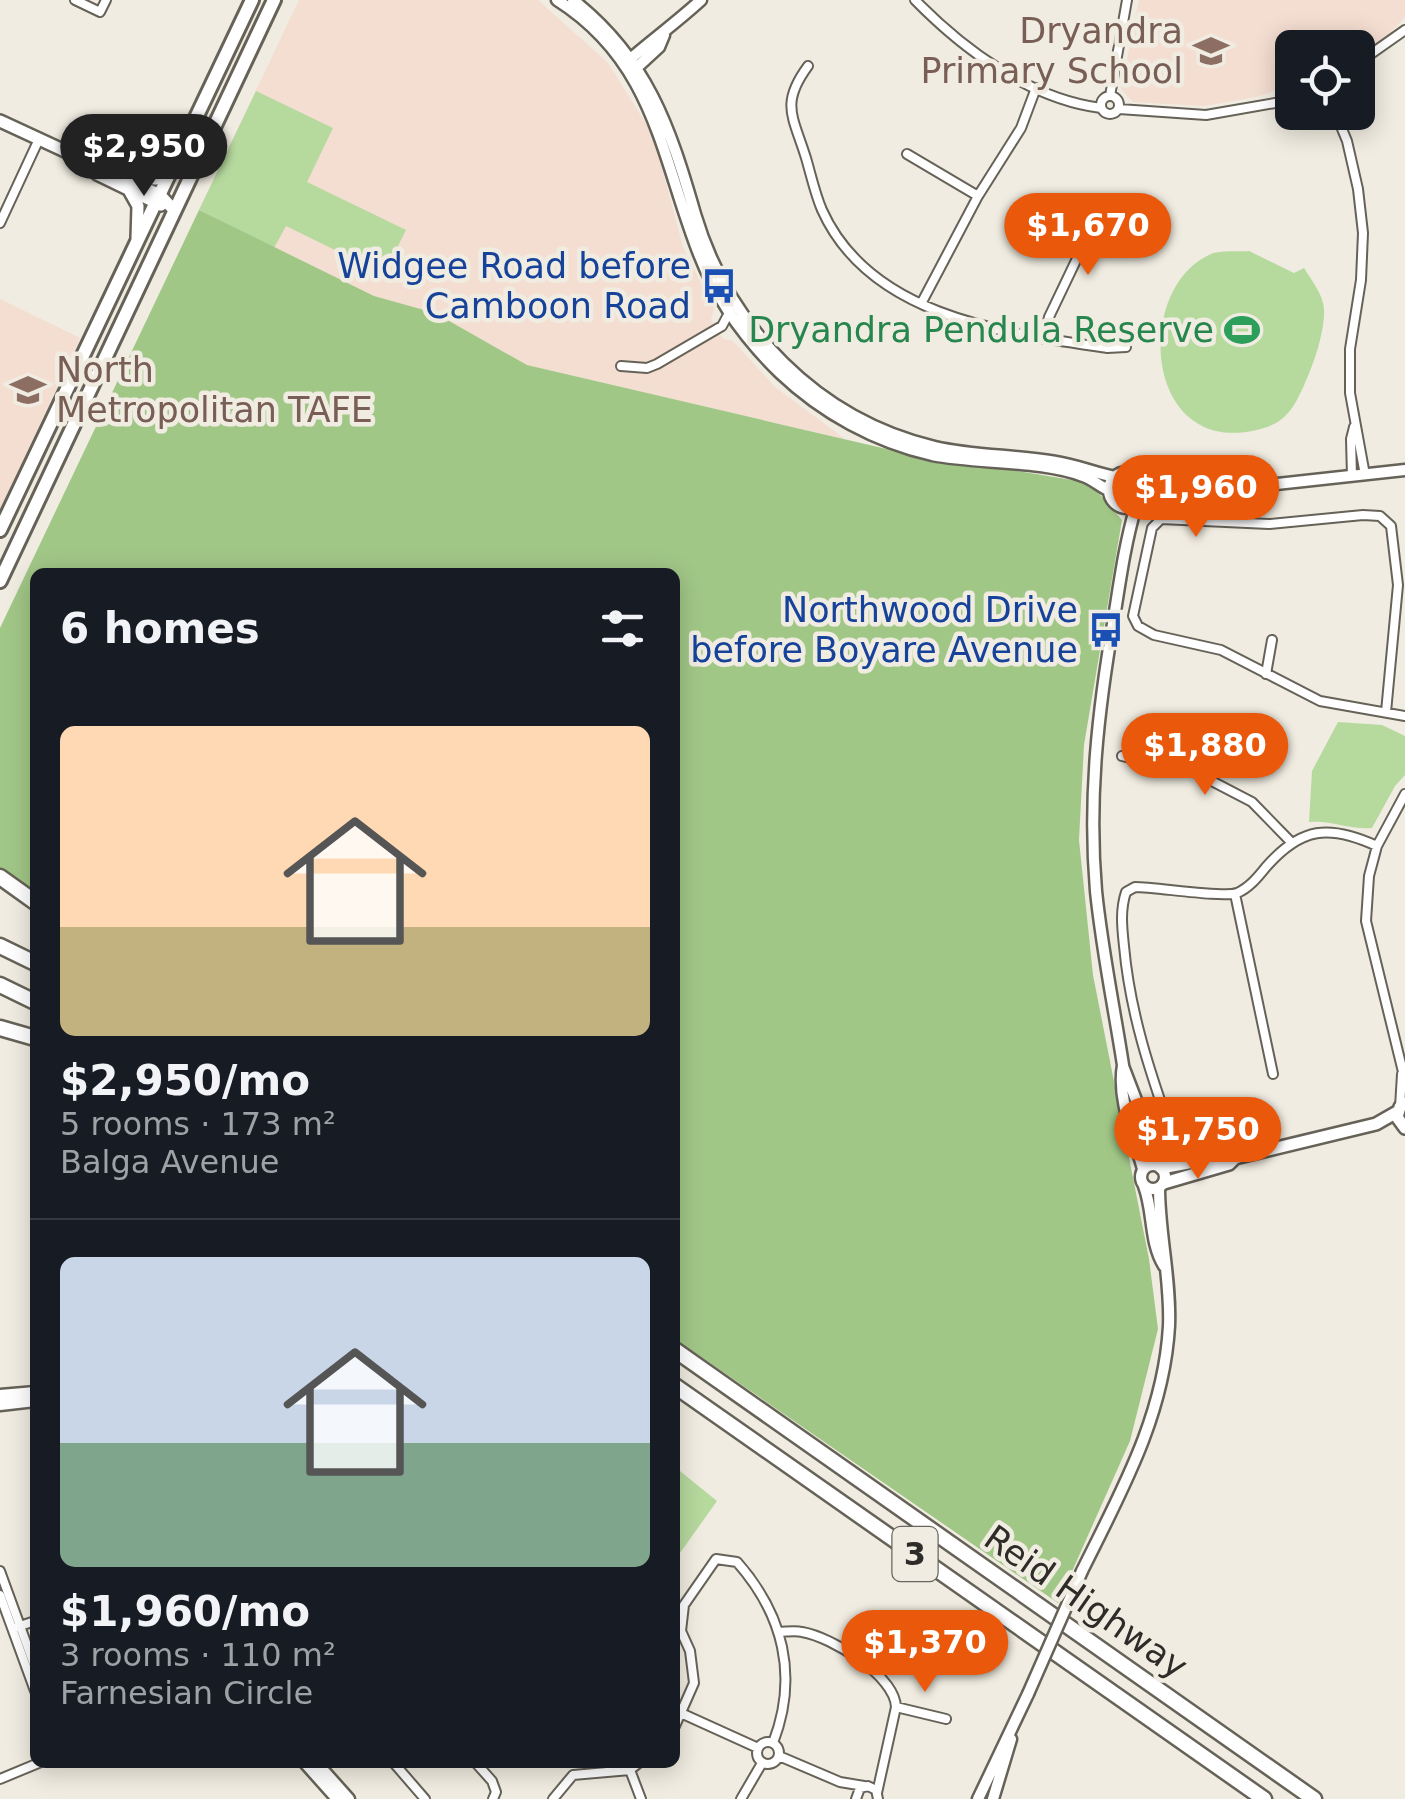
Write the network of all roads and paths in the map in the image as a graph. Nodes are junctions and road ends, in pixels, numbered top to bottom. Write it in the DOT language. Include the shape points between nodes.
graph roads {
  1 [pos="75,0"];
  2 [pos="106,0"];
  3 [pos="252,0"];
  4 [pos="274,0"];
  5 [pos="557,0"];
  6 [pos="573,0"];
  7 [pos="701,0"];
  8 [pos="915,0"];
  9 [pos="1127,0"];
  10 [pos="1405,30"];
  11 [pos="1375,52"];
  12 [pos="631,66"];
  13 [pos="808,66"];
  14 [pos="240,71"];
  15 [pos="1036,88"];
  16 [pos="1110,96"];
  17 [pos="1275,103"];
  18 [pos="1102,108"];
  19 [pos="1119,109"];
  20 [pos="198,113"];
  21 [pos="0,125"];
  22 [pos="1342,130"];
  23 [pos="38,142"];
  24 [pos="907,154"];
  25 [pos="116,175"];
  26 [pos="168,176"];
  27 [pos="129,190"];
  28 [pos="978,196"];
  29 [pos="158,199"];
  30 [pos="174,210"];
  31 [pos="0,224"];
  32 [pos="1142,230"];
  33 [pos="137,244"];
  34 [pos="922,302"];
  35 [pos="729,313"];
  36 [pos="722,326"];
  37 [pos="739,326"];
  38 [pos="1044,339"];
  39 [pos="1126,347"];
  40 [pos="80,361"];
  41 [pos="621,366"];
  42 [pos="98,370"];
  43 [pos="1405,470"];
  44 [pos="1358,476"];
  45 [pos="1115,477"];
  46 [pos="1142,480"];
  47 [pos="1176,482"];
  48 [pos="1110,491"];
  49 [pos="1145,493"];
  50 [pos="1136,506"];
  51 [pos="1121,507"];
  52 [pos="0,530"];
  53 [pos="1128,534"];
  54 [pos="0,581"];
  55 [pos="1272,640"];
  56 [pos="1266,674"];
  57 [pos="1386,712"];
  58 [pos="1405,716"];
  59 [pos="1122,756"];
  60 [pos="1405,794"];
  61 [pos="1290,841"];
  62 [pos="1377,846"];
  63 [pos="0,878"];
  64 [pos="1235,894"];
  65 [pos="30,899"];
  66 [pos="0,946"];
  67 [pos="30,961"];
  68 [pos="0,985"];
  69 [pos="30,1000"];
  70 [pos="0,1028"];
  71 [pos="30,1037"];
  72 [pos="1123,1065"];
  73 [pos="1272,1074"];
  74 [pos="1404,1077"];
  75 [pos="1401,1108"];
  76 [pos="1376,1124"];
  77 [pos="1403,1127"];
  78 [pos="1172,1135"];
  79 [pos="1235,1158"];
  80 [pos="1153,1167"];
  81 [pos="1162,1185"];
  82 [pos="1144,1186"];
  83 [pos="1164,1267"];
  84 [pos="680,1354"];
  85 [pos="680,1390"];
  86 [pos="30,1394"];
  87 [pos="0,1395"];
  88 [pos="20,1397"];
  89 [pos="30,1400"];
  90 [pos="0,1404"];
  91 [pos="0,1571"];
  92 [pos="3,1599"];
  93 [pos="30,1623"];
  94 [pos="16,1628"];
  95 [pos="779,1632"];
  96 [pos="30,1657"];
  97 [pos="30,1675"];
  98 [pos="896,1708"];
  99 [pos="683,1714"];
  100 [pos="680,1718"];
  101 [pos="946,1718"];
  102 [pos="1015,1724"];
  103 [pos="773,1743"];
  104 [pos="758,1748"];
  105 [pos="779,1756"];
  106 [pos="882,1762"];
  107 [pos="762,1763"];
  108 [pos="30,1766"];
  109 [pos="309,1768"];
  110 [pos="322,1768"];
  111 [pos="398,1768"];
  112 [pos="480,1768"];
  113 [pos="632,1768"];
  114 [pos="630,1770"];
  115 [pos="0,1779"];
  116 [pos="840,1782"];
  117 [pos="866,1786"];
  118 [pos="856,1797"];
  119 [pos="880,1797"];
  120 [pos="337,1799"];
  121 [pos="349,1799"];
  122 [pos="425,1799"];
  123 [pos="493,1799"];
  124 [pos="553,1799"];
  125 [pos="642,1799"];
  126 [pos="741,1799"];
  127 [pos="978,1799"];
  128 [pos="992,1799"];
  129 [pos="1264,1799"];
  130 [pos="1314,1799"];
  1 -- 2 [label="street" via="100,12"];
  3 -- 20 [label="main road"];
  4 -- 14 [label="main road"];
  5 -- 12 [label="street"];
  6 -- 12 [label="street" via="612,35"];
  7 -- 12 [label="street"];
  8 -- 15 [label="street" via="987,62"];
  9 -- 16 [label="street"];
  10 -- 11 [label="street"];
  12 -- 35 [label="street" via="663,139 698,251"];
  12 -- 45 [label="street" via="668,129 726,288 782,363 837,406 918,442"];
  13 -- 34 [label="street" via="790,98 822,211 871,275"];
  14 -- 20 [label="main road" via="226,72"];
  14 -- 30 [label="main road"];
  15 -- 18 [label="street"];
  15 -- 28 [label="street" via="1021,128"];
  16 -- 18 [label="street"];
  16 -- 19 [label="street"];
  17 -- 19 [label="street" via="1206,115"];
  18 -- 19 [label="street" via="1112,114"];
  20 -- 26 [label="main road"];
  21 -- 23 [label="main road"];
  22 -- 44 [label="street" via="1363,232 1350,349"];
  23 -- 25 [label="main road"];
  23 -- 27 [label="main road"];
  23 -- 31 [label="street"];
  24 -- 28 [label="street"];
  25 -- 26 [label="main road"];
  25 -- 29 [label="main road"];
  26 -- 29 [label="main road"];
  27 -- 29 [label="main road"];
  27 -- 33 [label="main road" via="139,213"];
  28 -- 34 [label="street"];
  29 -- 30 [label="main road"];
  29 -- 33 [label="main road"];
  30 -- 42 [label="main road"];
  32 -- 38 [label="street" via="1092,227 1048,316"];
  33 -- 40 [label="main road"];
  34 -- 38 [label="street" via="968,324"];
  35 -- 36 [label="street"];
  35 -- 37 [label="street"];
  36 -- 37 [label="street"];
  36 -- 41 [label="street" via="647,368"];
  37 -- 48 [label="street" via="794,385 878,438 933,455 1085,476"];
  38 -- 39 [label="street"];
  40 -- 42 [label="main road"];
  40 -- 52 [label="main road"];
  42 -- 54 [label="main road"];
  43 -- 44 [label="street"];
  44 -- 47 [label="street" via="1268,485"];
  45 -- 46 [label="street" via="1130,473"];
  45 -- 48 [label="street"];
  46 -- 47 [label="street"];
  46 -- 49 [label="street"];
  47 -- 49 [label="street"];
  48 -- 51 [label="street"];
  49 -- 50 [label="street"];
  50 -- 51 [label="street"];
  50 -- 53 [label="street"];
  51 -- 53 [label="street"];
  53 -- 72 [label="street" via="1100,692 1092,794 1096,890"];
  55 -- 56 [label="street"];
  56 -- 57 [label="street" via="1320,702"];
  56 -- 57 [label="street" via="1221,650 1138,626 1133,616 1152,528 1161,519 1269,524 1380,516 1391,526 1398,585"];
  57 -- 58 [label="street"];
  59 -- 61 [label="street" via="1177,763 1252,802"];
  60 -- 62 [label="street"];
  61 -- 62 [label="street" via="1326,830"];
  61 -- 64 [label="street"];
  62 -- 74 [label="street" via="1366,921"];
  63 -- 65 [label="highway"];
  64 -- 73 [label="street"];
  64 -- 78 [label="street" via="1135,886 1122,904 1128,989"];
  66 -- 67 [label="highway"];
  68 -- 69 [label="highway"];
  70 -- 71 [label="highway"];
  72 -- 80 [label="street"];
  72 -- 80 [label="street" via="1130,1134"];
  74 -- 75 [label="street"];
  75 -- 76 [label="main road"];
  75 -- 77 [label="main road"];
  76 -- 77 [label="main road"];
  76 -- 79 [label="main road"];
  79 -- 80 [label="main road"];
  79 -- 81 [label="main road"];
  80 -- 81 [label="street"];
  80 -- 82 [label="street" via="1140,1176"];
  81 -- 82 [label="street"];
  81 -- 83 [label="street"];
  82 -- 83 [label="street"];
  83 -- 102 [label="street, bridge" via="1168,1328 1152,1418"];
  84 -- 130 [label="highway, Reid Highway / 3"];
  85 -- 129 [label="highway, Reid Highway / 3"];
  86 -- 88 [label="street"];
  87 -- 88 [label="street"];
  88 -- 89 [label="street"];
  88 -- 90 [label="street"];
  91 -- 92 [label="street"];
  92 -- 94 [label="street"];
  93 -- 94 [label="street"];
  94 -- 96 [label="street"];
  94 -- 97 [label="street"];
  95 -- 98 [label="street" via="802,1632 844,1649 888,1684"];
  95 -- 99 [label="street" via="758,1586 737,1562 716,1559 684,1605 681,1630 694,1683"];
  95 -- 103 [label="street" via="784,1699"];
  98 -- 101 [label="street"];
  98 -- 106 [label="street"];
  99 -- 100 [label="street"];
  99 -- 104 [label="street"];
  102 -- 127 [label="street"];
  102 -- 128 [label="street"];
  103 -- 104 [label="street"];
  103 -- 105 [label="street"];
  104 -- 107 [label="street"];
  105 -- 107 [label="street"];
  105 -- 116 [label="street"];
  106 -- 117 [label="street"];
  106 -- 119 [label="street"];
  107 -- 126 [label="street"];
  108 -- 115 [label="street"];
  109 -- 120 [label="street"];
  110 -- 121 [label="street"];
  111 -- 122 [label="street"];
  112 -- 123 [label="street" via="492,1781"];
  113 -- 114 [label="street"];
  114 -- 124 [label="street" via="573,1775"];
  114 -- 125 [label="street"];
  116 -- 117 [label="street"];
  116 -- 118 [label="street"];
  117 -- 118 [label="street"];
  117 -- 119 [label="street"];
}
